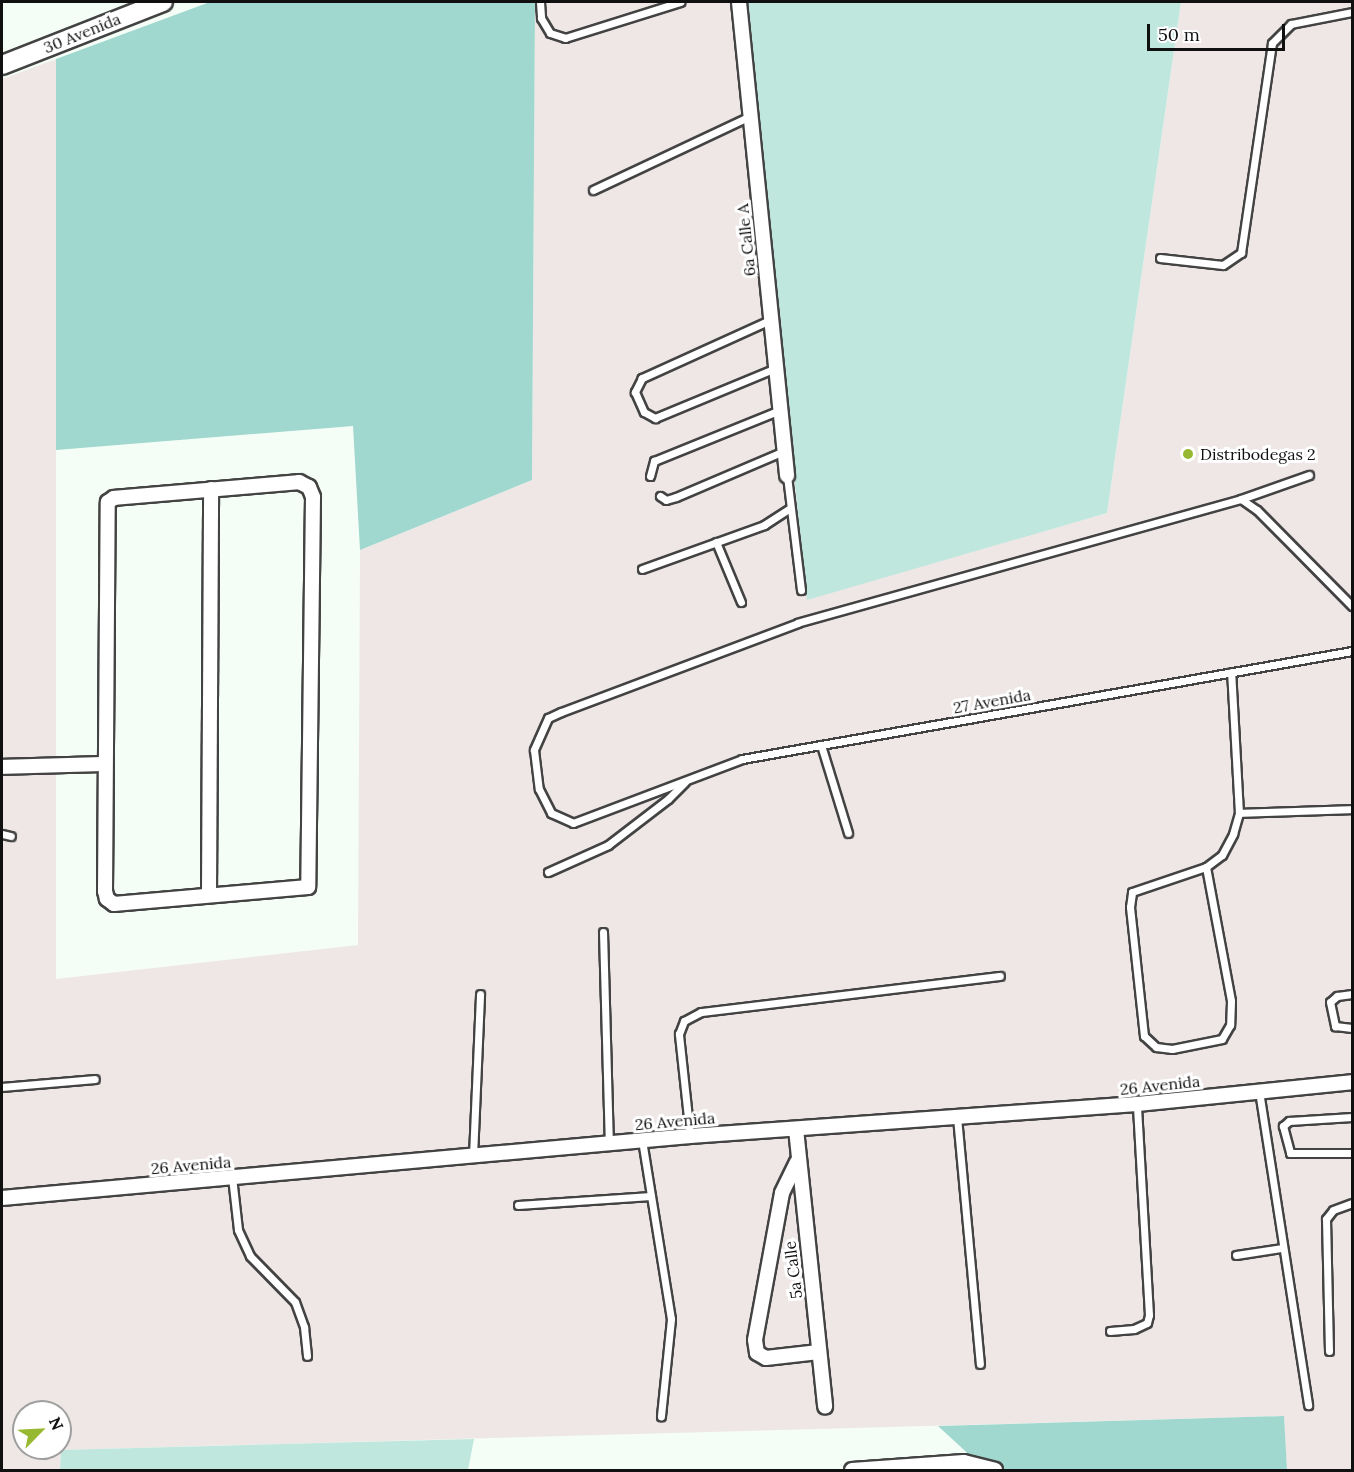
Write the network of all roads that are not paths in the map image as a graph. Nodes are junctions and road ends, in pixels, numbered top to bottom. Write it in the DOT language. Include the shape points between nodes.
graph roads {
  1 [pos="163,2"];
  2 [pos="540,2"];
  3 [pos="680,2"];
  4 [pos="739,2"];
  5 [pos="1353,12"];
  6 [pos="2,65"];
  7 [pos="750,117"];
  8 [pos="593,190"];
  9 [pos="1160,258"];
  10 [pos="770,320"];
  11 [pos="776,368"];
  12 [pos="780,410"];
  13 [pos="784,451"];
  14 [pos="1309,475"];
  15 [pos="650,476"];
  16 [pos="787,476"];
  17 [pos="211,489"];
  18 [pos="660,496"];
  19 [pos="1241,499"];
  20 [pos="790,508"];
  21 [pos="716,542"];
  22 [pos="642,569"];
  23 [pos="801,590"];
  24 [pos="741,602"];
  25 [pos="1353,606"];
  26 [pos="1353,651"];
  27 [pos="1231,672"];
  28 [pos="821,745"];
  29 [pos="105,764"];
  30 [pos="2,767"];
  31 [pos="687,780"];
  32 [pos="1353,808"];
  33 [pos="1239,813"];
  34 [pos="848,833"];
  35 [pos="2,834"];
  36 [pos="11,836"];
  37 [pos="1206,867"];
  38 [pos="548,872"];
  39 [pos="209,894"];
  40 [pos="603,932"];
  41 [pos="1000,976"];
  42 [pos="480,994"];
  43 [pos="1353,994"];
  44 [pos="1353,1028"];
  45 [pos="95,1079"];
  46 [pos="1353,1082"];
  47 [pos="2,1087"];
  48 [pos="1259,1091"];
  49 [pos="1137,1104"];
  50 [pos="957,1117"];
  51 [pos="1353,1117"];
  52 [pos="796,1129"];
  53 [pos="690,1136"];
  54 [pos="642,1140"];
  55 [pos="609,1143"];
  56 [pos="1353,1153"];
  57 [pos="473,1156"];
  58 [pos="796,1162"];
  59 [pos="232,1178"];
  60 [pos="651,1196"];
  61 [pos="2,1198"];
  62 [pos="1353,1203"];
  63 [pos="518,1205"];
  64 [pos="1282,1248"];
  65 [pos="1236,1255"];
  66 [pos="1110,1331"];
  67 [pos="1329,1351"];
  68 [pos="819,1352"];
  69 [pos="307,1356"];
  70 [pos="980,1364"];
  71 [pos="1308,1405"];
  72 [pos="825,1407"];
  73 [pos="661,1416"];
  74 [pos="852,1470"];
  75 [pos="995,1470"];
  1 -- 6 [label="street, 30 Avenida"];
  2 -- 3 [label="lane" via="541,18 550,33 565,38"];
  4 -- 7 [label="street, 6a Calle A"];
  5 -- 9 [label="lane" via="1291,24 1272,43 1241,253 1223,265"];
  7 -- 8 [label="lane"];
  7 -- 10 [label="street, 6a Calle A"];
  10 -- 11 [label="street, 6a Calle A"];
  10 -- 11 [label="lane" via="642,378 635,392 644,412 655,418"];
  11 -- 12 [label="street, 6a Calle A"];
  12 -- 13 [label="street, 6a Calle A"];
  12 -- 15 [label="lane" via="654,461"];
  13 -- 16 [label="street, 6a Calle A"];
  13 -- 18 [label="lane" via="676,498 666,500"];
  14 -- 19 [label="lane, 27 Avenida"];
  16 -- 20 [label="lane"];
  17 -- 29 [label="street" via="114,498 108,502"];
  17 -- 39 [label="street"];
  17 -- 39 [label="street" via="299,482 309,487 313,497 311,877 302,889"];
  19 -- 25 [label="lane" via="1257,510"];
  19 -- 31 [label="lane, 27 Avenida" via="798,623 548,718 534,750 539,789 551,813 573,823"];
  20 -- 21 [label="lane" via="764,525"];
  20 -- 23 [label="lane"];
  21 -- 22 [label="lane"];
  21 -- 24 [label="lane"];
  26 -- 27 [label="lane, 27 Avenida"];
  27 -- 28 [label="lane, 27 Avenida"];
  27 -- 33 [label="lane"];
  28 -- 31 [label="lane, 27 Avenida" via="742,759"];
  28 -- 34 [label="lane"];
  29 -- 30 [label="street"];
  29 -- 39 [label="street" via="107,899 114,904"];
  31 -- 38 [label="lane" via="608,845"];
  32 -- 33 [label="lane"];
  33 -- 37 [label="lane" via="1222,855"];
  35 -- 36 [label="lane"];
  37 -- 37 [label="lane" via="1132,892 1130,907 1144,1036 1156,1047 1172,1049 1222,1039 1230,1025 1231,1001"];
  40 -- 55 [label="lane"];
  41 -- 53 [label="lane" via="701,1012 684,1021 679,1034"];
  42 -- 57 [label="lane"];
  43 -- 44 [label="lane" via="1337,996 1330,1002 1335,1026"];
  45 -- 47 [label="lane"];
  46 -- 48 [label="street, 26 Avenida"];
  48 -- 49 [label="street, 26 Avenida"];
  48 -- 64 [label="lane"];
  49 -- 50 [label="street, 26 Avenida"];
  49 -- 66 [label="lane" via="1149,1314 1147,1323 1134,1329"];
  50 -- 52 [label="street, 26 Avenida"];
  50 -- 70 [label="lane"];
  51 -- 56 [label="lane" via="1289,1121 1284,1126 1290,1153"];
  52 -- 53 [label="street, 26 Avenida"];
  52 -- 58 [label="street, 5a Calle"];
  53 -- 54 [label="street, 26 Avenida"];
  54 -- 55 [label="street, 26 Avenida"];
  54 -- 60 [label="lane"];
  55 -- 57 [label="street, 26 Avenida"];
  57 -- 59 [label="street, 26 Avenida"];
  58 -- 68 [label="street, 5a Calle"];
  58 -- 68 [label="street" via="782,1192 757,1353 766,1358"];
  59 -- 61 [label="street, 26 Avenida"];
  59 -- 69 [label="lane" via="238,1230 250,1256 295,1302 304,1327"];
  60 -- 63 [label="lane"];
  60 -- 73 [label="lane" via="671,1318"];
  62 -- 67 [label="lane" via="1333,1210 1326,1219"];
  64 -- 65 [label="lane"];
  64 -- 71 [label="lane"];
  68 -- 72 [label="street, 5a Calle"];
  74 -- 75 [label="street" via="964,1462"];
}
